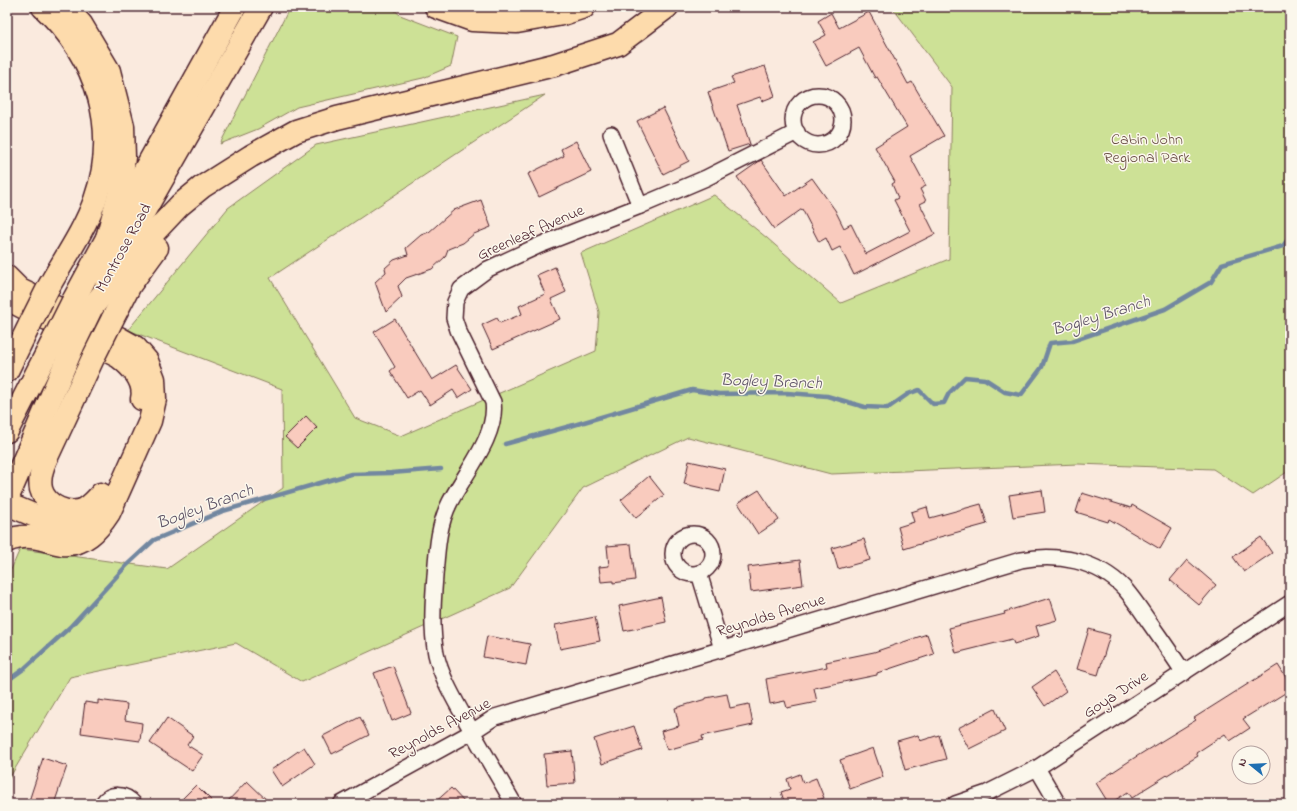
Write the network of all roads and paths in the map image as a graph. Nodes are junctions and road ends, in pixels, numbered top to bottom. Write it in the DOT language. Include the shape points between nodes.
graph roads {
  1 [pos="43,7"];
  2 [pos="65,7"];
  3 [pos="235,7"];
  4 [pos="261,7"];
  5 [pos="436,7"];
  6 [pos="584,7"];
  7 [pos="667,7"];
  8 [pos="797,132"];
  9 [pos="611,134"];
  10 [pos="250,156"];
  11 [pos="640,206"];
  12 [pos="107,238"];
  13 [pos="7,277"];
  14 [pos="7,299"];
  15 [pos="82,305"];
  16 [pos="64,342"];
  17 [pos="7,371"];
  18 [pos="7,431"];
  19 [pos="101,494"];
  20 [pos="7,499"];
  21 [pos="7,504"];
  22 [pos="7,541"];
  23 [pos="699,573"];
  24 [pos="1290,604"];
  25 [pos="722,649"];
  26 [pos="1184,673"];
  27 [pos="472,732"];
  28 [pos="1037,768"];
  29 [pos="102,804"];
  30 [pos="134,804"];
  31 [pos="341,804"];
  32 [pos="514,804"];
  33 [pos="955,804"];
  34 [pos="1058,804"];
  1 -- 17 [label="main road, bridge" via="76,46 92,75 103,110 106,142 95,199"];
  2 -- 12 [label="main road" via="81,24 108,71 123,126 124,157 120,191"];
  3 -- 12 [label="main road, Montrose Road"];
  4 -- 15 [label="main road, Montrose Road" via="122,248"];
  5 -- 6 [label="main road" via="472,20 517,22 563,14"];
  7 -- 10 [label="main road" via="618,44 554,65 336,118 296,131"];
  8 -- 11 [label="street, Greenleaf Avenue" via="706,178"];
  9 -- 11 [label="street"];
  10 -- 15 [label="main road" via="202,187 180,205"];
  10 -- 19 [label="main road, bridge" via="206,196 153,252 130,285 41,470 41,489 47,500 58,508 71,512 84,509"];
  11 -- 27 [label="street, Greenleaf Avenue" via="540,245 488,269 461,290 455,302 454,318 458,330 493,402 494,418 490,432 444,516 437,550 433,629 440,670"];
  12 -- 15 [label="main road, Montrose Road"];
  13 -- 22 [label="main road" via="20,290 135,347 147,361 154,379 154,399 150,421 100,528 87,539 74,543 62,544 27,536"];
  14 -- 19 [label="main road" via="119,357 131,367 140,380 142,395 139,413"];
  15 -- 16 [label="main road, Montrose Road, bridge"];
  16 -- 18 [label="main road, Montrose Road"];
  16 -- 20 [label="main road, Montrose Road"];
  19 -- 21 [label="main road" via="88,517 76,526 66,527 52,523"];
  23 -- 25 [label="street"];
  24 -- 26 [label="street, Goya Drive"];
  25 -- 26 [label="street, Reynolds Avenue" via="1021,560 1054,557 1090,565 1124,588"];
  25 -- 27 [label="street, Reynolds Avenue" via="495,717"];
  26 -- 28 [label="street, Goya Drive"];
  27 -- 31 [label="street, Reynolds Avenue"];
  27 -- 32 [label="street, Greenleaf Avenue"];
  28 -- 33 [label="street, Goya Drive" via="987,793"];
  28 -- 34 [label="street"];
  29 -- 30 [label="street" via="107,798 118,795 130,799"];
}
